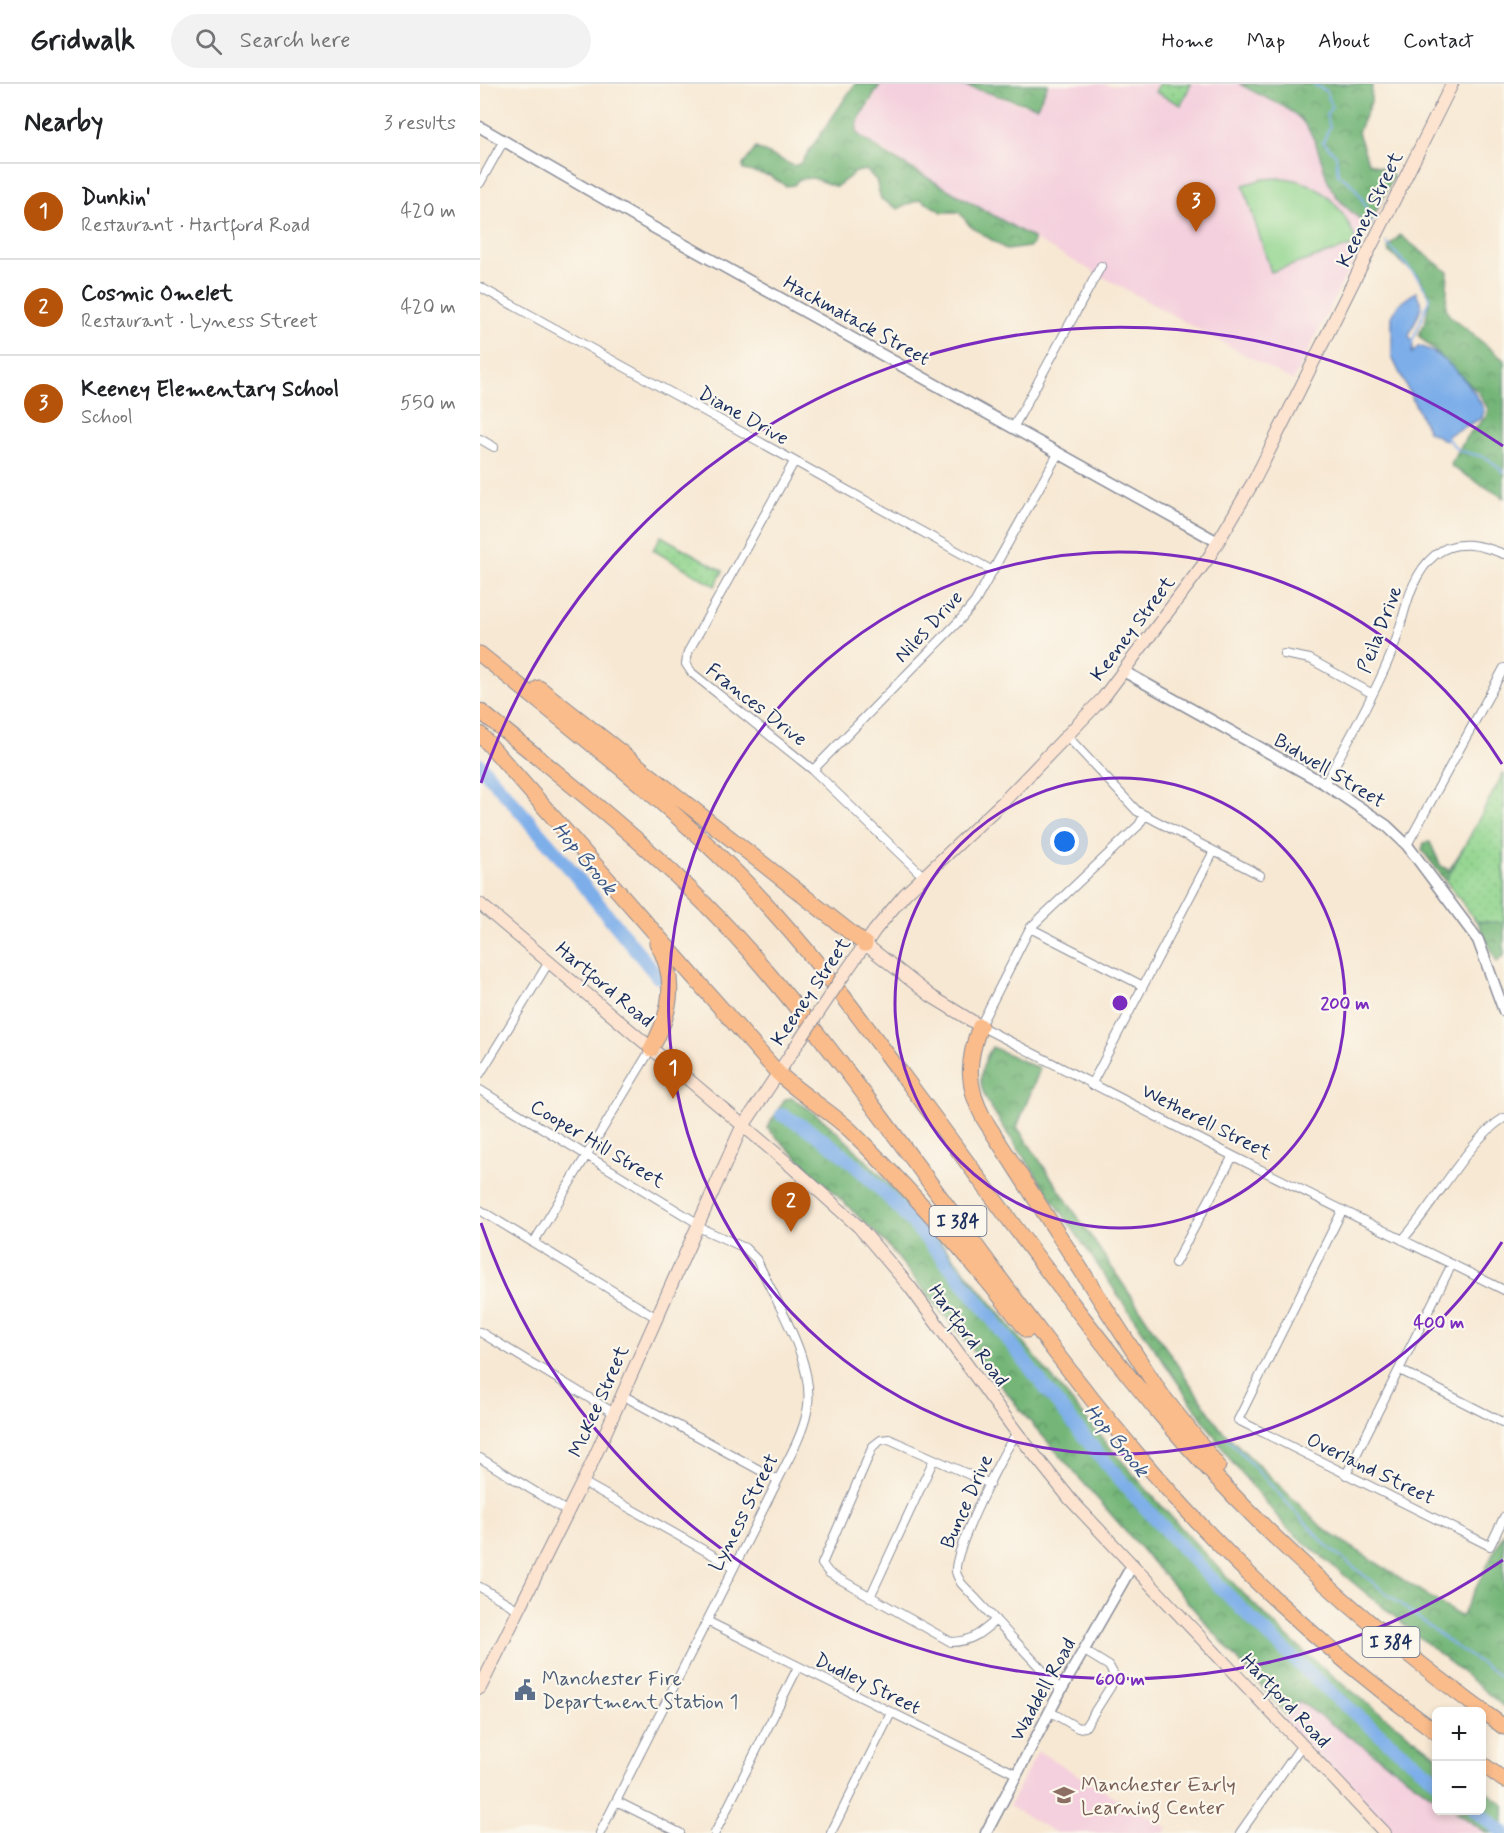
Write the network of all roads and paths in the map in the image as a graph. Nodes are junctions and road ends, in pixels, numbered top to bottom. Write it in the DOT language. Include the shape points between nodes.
graph roads {
  1 [pos="1452,84"];
  2 [pos="480,127"];
  3 [pos="504,140"];
  4 [pos="480,183"];
  5 [pos="1101,266"];
  6 [pos="480,287"];
  7 [pos="1013,428"];
  8 [pos="480,439"];
  9 [pos="494,447"];
  10 [pos="1058,454"];
  11 [pos="794,462"];
  12 [pos="1218,542"];
  13 [pos="1504,554"];
  14 [pos="993,571"];
  15 [pos="480,653"];
  16 [pos="1284,654"];
  17 [pos="1504,668"];
  18 [pos="1125,672"];
  19 [pos="1371,693"];
  20 [pos="480,711"];
  21 [pos="480,734"];
  22 [pos="1067,736"];
  23 [pos="813,770"];
  24 [pos="1325,784"];
  25 [pos="1144,816"];
  26 [pos="1407,845"];
  27 [pos="1214,851"];
  28 [pos="1260,875"];
  29 [pos="923,876"];
  30 [pos="626,898"];
  31 [pos="480,904"];
  32 [pos="1030,928"];
  33 [pos="865,944"];
  34 [pos="549,962"];
  35 [pos="1143,986"];
  36 [pos="1504,1011"];
  37 [pos="980,1026"];
  38 [pos="651,1049"];
  39 [pos="778,1073"];
  40 [pos="480,1074"];
  41 [pos="1091,1085"];
  42 [pos="480,1090"];
  43 [pos="1504,1118"];
  44 [pos="743,1126"];
  45 [pos="587,1155"];
  46 [pos="1233,1156"];
  47 [pos="480,1210"];
  48 [pos="1342,1211"];
  49 [pos="698,1225"];
  50 [pos="1402,1240"];
  51 [pos="534,1242"];
  52 [pos="1175,1263"];
  53 [pos="1452,1264"];
  54 [pos="1504,1290"];
  55 [pos="657,1318"];
  56 [pos="480,1332"];
  57 [pos="1400,1370"];
  58 [pos="1076,1378"];
  59 [pos="622,1395"];
  60 [pos="614,1413"];
  61 [pos="1504,1423"];
  62 [pos="1017,1433"];
  63 [pos="480,1458"];
  64 [pos="934,1459"];
  65 [pos="1346,1475"];
  66 [pos="778,1480"];
  67 [pos="583,1482"];
  68 [pos="990,1484"];
  69 [pos="568,1512"];
  70 [pos="1252,1515"];
  71 [pos="1504,1516"];
  72 [pos="1133,1564"];
  73 [pos="734,1567"];
  74 [pos="480,1587"];
  75 [pos="870,1597"];
  76 [pos="519,1610"];
  77 [pos="996,1620"];
  78 [pos="707,1621"];
  79 [pos="1083,1650"];
  80 [pos="798,1667"];
  81 [pos="480,1688"];
  82 [pos="1061,1690"];
  83 [pos="1049,1711"];
  84 [pos="891,1713"];
  85 [pos="1504,1727"];
  86 [pos="1432,1728"];
  87 [pos="1302,1745"];
  88 [pos="1486,1767"];
  89 [pos="1016,1774"];
  90 [pos="1504,1780"];
  91 [pos="616,1801"];
  92 [pos="600,1833"];
  93 [pos="680,1833"];
  94 [pos="715,1833"];
  95 [pos="831,1833"];
  96 [pos="986,1833"];
  97 [pos="1240,1833"];
  98 [pos="1385,1833"];
  1 -- 12 [label="main road, Keeney Street" via="1255,479"];
  2 -- 3 [label="street, Hackmatack Street"];
  3 -- 4 [label="street"];
  3 -- 7 [label="street, Hackmatack Street"];
  5 -- 7 [label="street"];
  6 -- 11 [label="street, Diane Drive"];
  7 -- 10 [label="street, Hackmatack Street"];
  8 -- 9 [label="street"];
  10 -- 12 [label="street, Hackmatack Street"];
  10 -- 14 [label="street, Niles Drive"];
  11 -- 14 [label="street, Diane Drive"];
  11 -- 23 [label="street, Frances Drive" via="688,652 686,664 692,674"];
  12 -- 18 [label="main road, Keeney Street"];
  13 -- 19 [label="street, Peila Drive" via="1482,545 1458,544 1436,554 1417,575 1391,654"];
  14 -- 23 [label="street, Niles Drive" via="960,621"];
  15 -- 33 [label="highway" via="542,691"];
  15 -- 70 [label="highway, I 384" via="671,810 778,917 1136,1384"];
  16 -- 19 [label="street" via="1310,659"];
  17 -- 26 [label="street"];
  18 -- 22 [label="main road, Keeney Street"];
  18 -- 24 [label="street, Bidwell Street"];
  19 -- 24 [label="street, Peila Drive"];
  20 -- 58 [label="highway, I 384" via="641,842 744,945 824,1043"];
  21 -- 30 [label="highway"];
  22 -- 25 [label="street"];
  22 -- 29 [label="main road, Keeney Street"];
  23 -- 29 [label="street, Frances Drive"];
  24 -- 26 [label="street, Bidwell Street" via="1387,826"];
  25 -- 27 [label="street"];
  25 -- 32 [label="street"];
  26 -- 36 [label="street, Bidwell Street" via="1478,940"];
  27 -- 28 [label="street"];
  27 -- 35 [label="street"];
  29 -- 33 [label="main road, Keeney Street"];
  30 -- 38 [label="highway" via="661,950 669,978 668,1012"];
  30 -- 39 [label="highway"];
  31 -- 34 [label="main road, Hartford Road"];
  32 -- 35 [label="street"];
  32 -- 37 [label="street"];
  33 -- 37 [label="main road, Wetherell Street" via="931,996"];
  33 -- 39 [label="main road, Keeney Street, bridge"];
  34 -- 38 [label="main road, Hartford Road"];
  34 -- 40 [label="street"];
  35 -- 41 [label="street"];
  37 -- 41 [label="street, Wetherell Street"];
  37 -- 70 [label="highway" via="969,1075 973,1097 984,1119 1161,1394 1226,1475"];
  38 -- 44 [label="main road, Hartford Road"];
  38 -- 45 [label="street"];
  39 -- 44 [label="main road, Keeney Street"];
  39 -- 58 [label="highway" via="859,1139 957,1245 1038,1344"];
  41 -- 46 [label="street, Wetherell Street"];
  42 -- 45 [label="street, Cooper Hill Street"];
  43 -- 50 [label="street" via="1494,1123"];
  44 -- 49 [label="main road, McKee Street"];
  44 -- 62 [label="main road, Hartford Road" via="829,1199 885,1256"];
  45 -- 49 [label="street, Cooper Hill Street"];
  45 -- 51 [label="street"];
  46 -- 48 [label="street, Wetherell Street"];
  46 -- 52 [label="street"];
  47 -- 51 [label="street"];
  48 -- 50 [label="street, Wetherell Street"];
  48 -- 65 [label="street, Overland Street" via="1238,1420"];
  49 -- 55 [label="main road, McKee Street"];
  49 -- 66 [label="street, Lyness Street" via="745,1248 757,1260 805,1363 807,1411 800,1436"];
  50 -- 53 [label="street, Wetherell Street"];
  51 -- 55 [label="street"];
  53 -- 54 [label="street, Wetherell Street"];
  53 -- 57 [label="street"];
  55 -- 59 [label="main road, McKee Street"];
  56 -- 60 [label="street"];
  57 -- 61 [label="street"];
  57 -- 65 [label="street"];
  58 -- 86 [label="highway, I 384" via="1157,1478 1251,1576 1339,1655"];
  59 -- 60 [label="main road, McKee Street"];
  59 -- 66 [label="street"];
  60 -- 67 [label="main road, McKee Street"];
  62 -- 68 [label="street, Bunce Drive"];
  62 -- 72 [label="main road, Hartford Road" via="1070,1499"];
  63 -- 69 [label="street"];
  64 -- 68 [label="street"];
  64 -- 75 [label="street"];
  64 -- 75 [label="street" via="890,1439 873,1446 822,1564 829,1574"];
  65 -- 71 [label="street, Overland Street" via="1490,1545"];
  66 -- 73 [label="street, Lyness Street"];
  67 -- 69 [label="main road, McKee Street"];
  67 -- 73 [label="street"];
  68 -- 77 [label="street, Bunce Drive" via="957,1557 956,1571 961,1583"];
  69 -- 76 [label="main road, McKee Street"];
  70 -- 85 [label="highway, I 384" via="1373,1627"];
  72 -- 79 [label="street, Waddell Road"];
  72 -- 87 [label="main road, Hartford Road"];
  73 -- 78 [label="street, Lyness Street"];
  74 -- 76 [label="street"];
  75 -- 77 [label="street" via="951,1642 975,1638"];
  76 -- 81 [label="main road, McKee Street"];
  77 -- 82 [label="street, Bunce Drive"];
  78 -- 80 [label="street, Dudley Street"];
  78 -- 91 [label="street, Lyness Street"];
  79 -- 82 [label="street, Waddell Road"];
  79 -- 83 [label="street" via="1109,1666 1114,1675 1111,1686 1085,1727 1078,1728"];
  80 -- 84 [label="street, Dudley Street"];
  80 -- 94 [label="street"];
  82 -- 83 [label="street, Waddell Road"];
  83 -- 89 [label="street, Waddell Road"];
  84 -- 89 [label="street, Dudley Street"];
  84 -- 95 [label="street"];
  87 -- 97 [label="street"];
  87 -- 98 [label="main road, Hartford Road"];
  88 -- 90 [label="highway"];
  89 -- 96 [label="street, Waddell Road"];
  91 -- 92 [label="street, Lyness Street"];
  91 -- 93 [label="street"];
}
